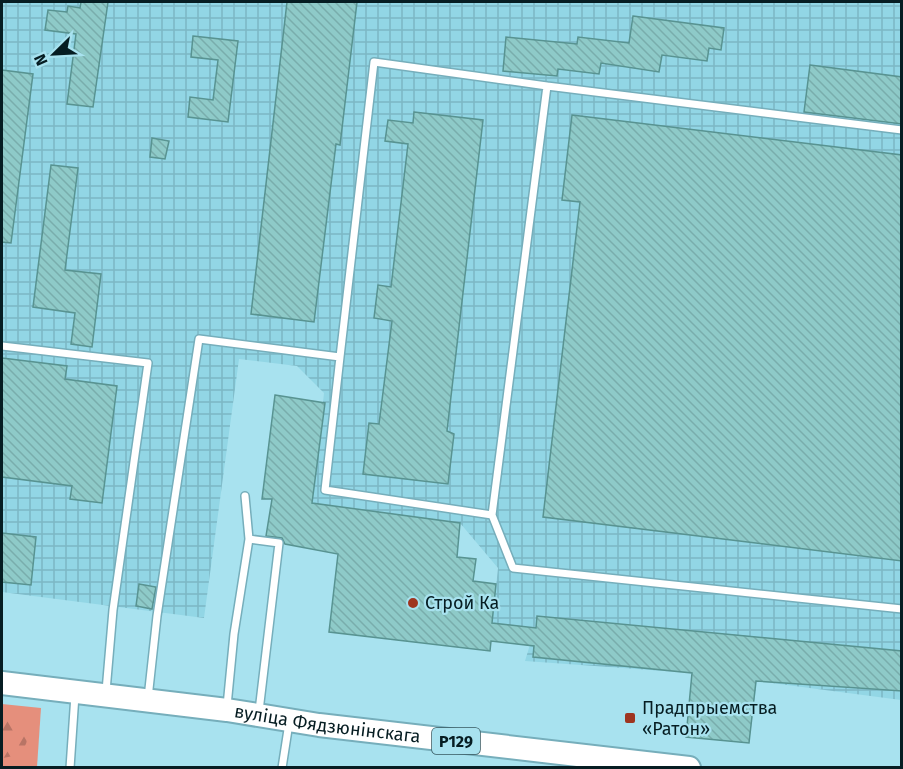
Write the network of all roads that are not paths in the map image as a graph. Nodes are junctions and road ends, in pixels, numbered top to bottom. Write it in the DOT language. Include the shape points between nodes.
graph roads {
  1 [pos="547,86"];
  2 [pos="902,130"];
  3 [pos="2,346"];
  4 [pos="340,357"];
  5 [pos="245,496"];
  6 [pos="492,515"];
  7 [pos="249,539"];
  8 [pos="902,609"];
  9 [pos="2,683"];
  10 [pos="75,693"];
  11 [pos="105,696"];
  12 [pos="148,701"];
  13 [pos="227,710"];
  14 [pos="258,715"];
  15 [pos="290,720"];
  16 [pos="70,768"];
  17 [pos="282,768"];
  18 [pos="690,768"];
  1 -- 2 [label="lane"];
  1 -- 4 [label="lane" via="374,62"];
  1 -- 6 [label="lane"];
  3 -- 11 [label="lane" via="148,363 113,610"];
  4 -- 6 [label="lane" via="325,490"];
  4 -- 12 [label="lane" via="199,339"];
  5 -- 7 [label="lane"];
  6 -- 8 [label="lane" via="513,568"];
  7 -- 13 [label="lane"];
  7 -- 14 [label="lane" via="279,543"];
  9 -- 10 [label="main road, вуліца Фядзюнінскага / Р129"];
  10 -- 11 [label="main road, вуліца Фядзюнінскага / Р129"];
  10 -- 16 [label="lane"];
  11 -- 12 [label="main road, вуліца Фядзюнінскага / Р129"];
  12 -- 13 [label="main road, вуліца Фядзюнінскага / Р129"];
  13 -- 14 [label="main road, вуліца Фядзюнінскага / Р129"];
  14 -- 15 [label="main road, вуліца Фядзюнінскага / Р129"];
  15 -- 17 [label="lane"];
  15 -- 18 [label="main road, вуліца Фядзюнінскага / Р129"];
}
